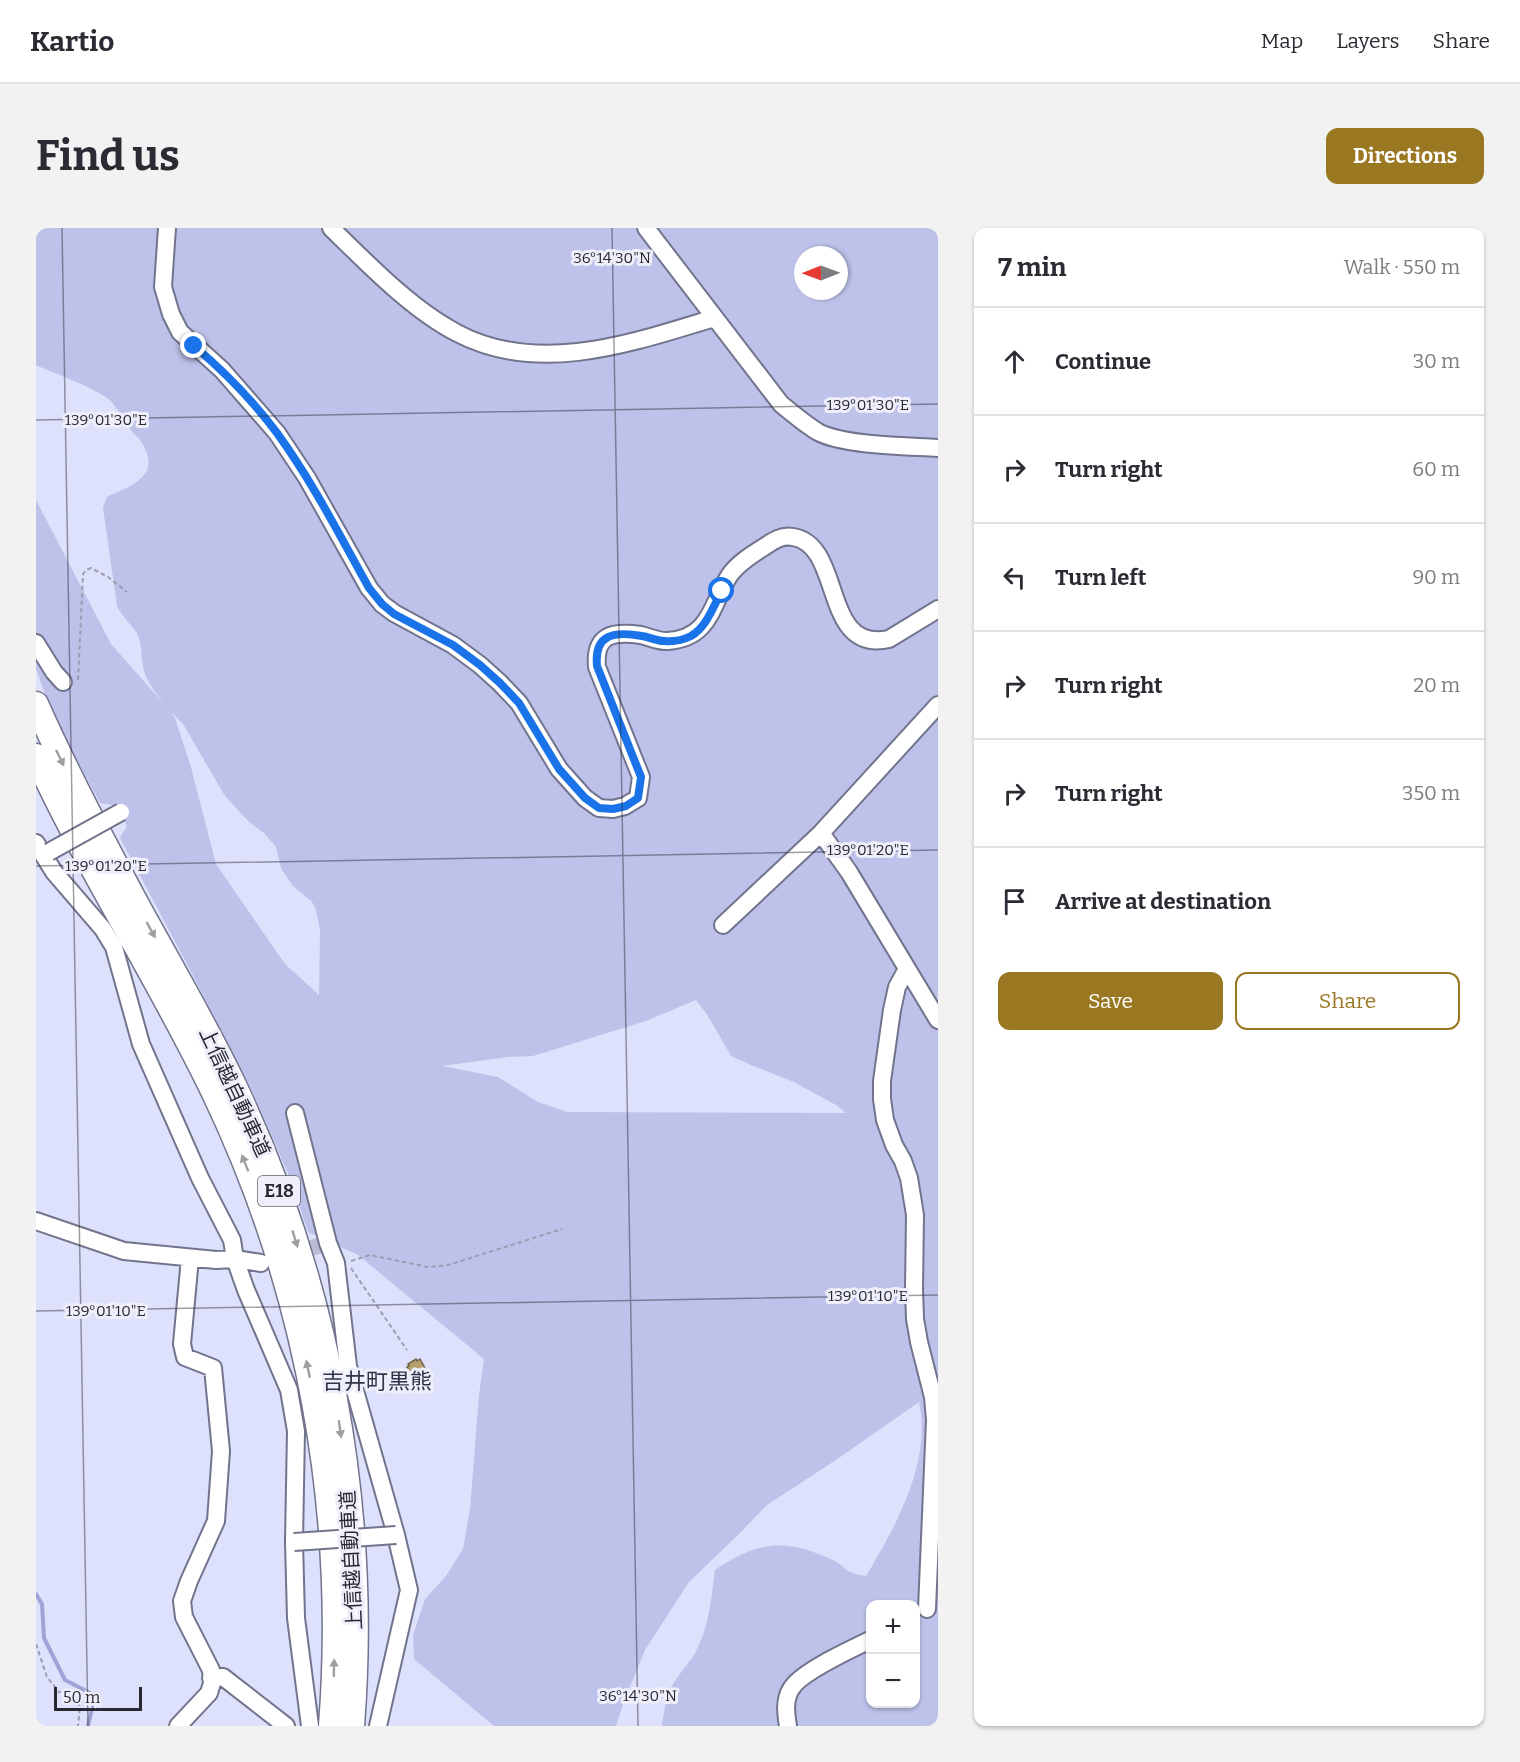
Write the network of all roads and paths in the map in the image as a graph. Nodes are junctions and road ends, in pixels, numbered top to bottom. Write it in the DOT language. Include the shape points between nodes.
graph roads {
  1 [pos="167,228"];
  2 [pos="331,228"];
  3 [pos="646,228"];
  4 [pos="714,318"];
  5 [pos="938,448"];
  6 [pos="127,592"];
  7 [pos="938,609"];
  8 [pos="36,643"];
  9 [pos="63,682"];
  10 [pos="36,704"];
  11 [pos="938,705"];
  12 [pos="36,756"];
  13 [pos="121,812"];
  14 [pos="821,833"];
  15 [pos="42,850"];
  16 [pos="723,926"];
  17 [pos="907,969"];
  18 [pos="938,1020"];
  19 [pos="295,1113"];
  20 [pos="36,1221"];
  21 [pos="562,1229"];
  22 [pos="190,1258"];
  23 [pos="235,1259"];
  24 [pos="261,1263"];
  25 [pos="407,1350"];
  26 [pos="396,1535"];
  27 [pos="294,1542"];
  28 [pos="931,1608"];
  29 [pos="866,1642"];
  30 [pos="36,1644"];
  31 [pos="211,1678"];
  32 [pos="78,1726"];
  33 [pos="178,1726"];
  34 [pos="286,1726"];
  35 [pos="310,1726"];
  36 [pos="331,1726"];
  37 [pos="352,1726"];
  38 [pos="378,1726"];
  39 [pos="788,1726"];
  1 -- 7 [label="street" via="163,287 180,332 222,370 277,433 369,588 394,614 453,645 500,683 519,703 559,769 599,808 626,806 638,798 641,777 597,666 599,646 611,634 663,641 692,635 704,625 730,574 746,558 776,538 785,537 803,540 812,547 844,618 863,639 890,639"];
  2 -- 4 [label="street" via="423,312 455,333 501,350 573,352 615,346"];
  3 -- 4 [label="street"];
  4 -- 5 [label="street" via="781,404 819,432 840,439"];
  6 -- 9 [label="path" via="91,568 83,574 78,682 74,687"];
  8 -- 9 [label="street"];
  10 -- 37 [label="highway, 上信越自動車道 / E18, one-way" via="84,806 233,1083 275,1180 296,1242 332,1378 347,1486 355,1606"];
  11 -- 14 [label="street"];
  36 -- 12 [label="highway, 上信越自動車道 / E18, one-way" via="335,1647 327,1491 308,1369 273,1237 201,1066"];
  13 -- 15 [label="street, bridge"];
  14 -- 16 [label="street"];
  14 -- 17 [label="street"];
  15 -- 23 [label="street" via="54,872 114,947 141,1044 232,1240"];
  17 -- 18 [label="street"];
  17 -- 28 [label="street" via="897,987 892,1010 882,1099 885,1120 909,1178 915,1215 915,1319 933,1397"];
  19 -- 26 [label="street" via="336,1263 348,1366"];
  20 -- 22 [label="street" via="124,1251"];
  21 -- 25 [label="path" via="448,1265 428,1267 370,1255 348,1262"];
  22 -- 23 [label="street"];
  22 -- 31 [label="street" via="182,1344 185,1357 213,1368 222,1451 216,1521 182,1601 184,1617 211,1670"];
  23 -- 24 [label="street"];
  23 -- 27 [label="street" via="289,1390 296,1431"];
  26 -- 27 [label="street, bridge"];
  26 -- 38 [label="street" via="409,1590"];
  27 -- 35 [label="street" via="296,1618"];
  29 -- 39 [label="street" via="801,1678 791,1688"];
  30 -- 32 [label="path" via="47,1677 59,1692 75,1699 80,1707"];
  31 -- 33 [label="street" via="209,1693"];
  31 -- 34 [label="street" via="223,1677"];
}
